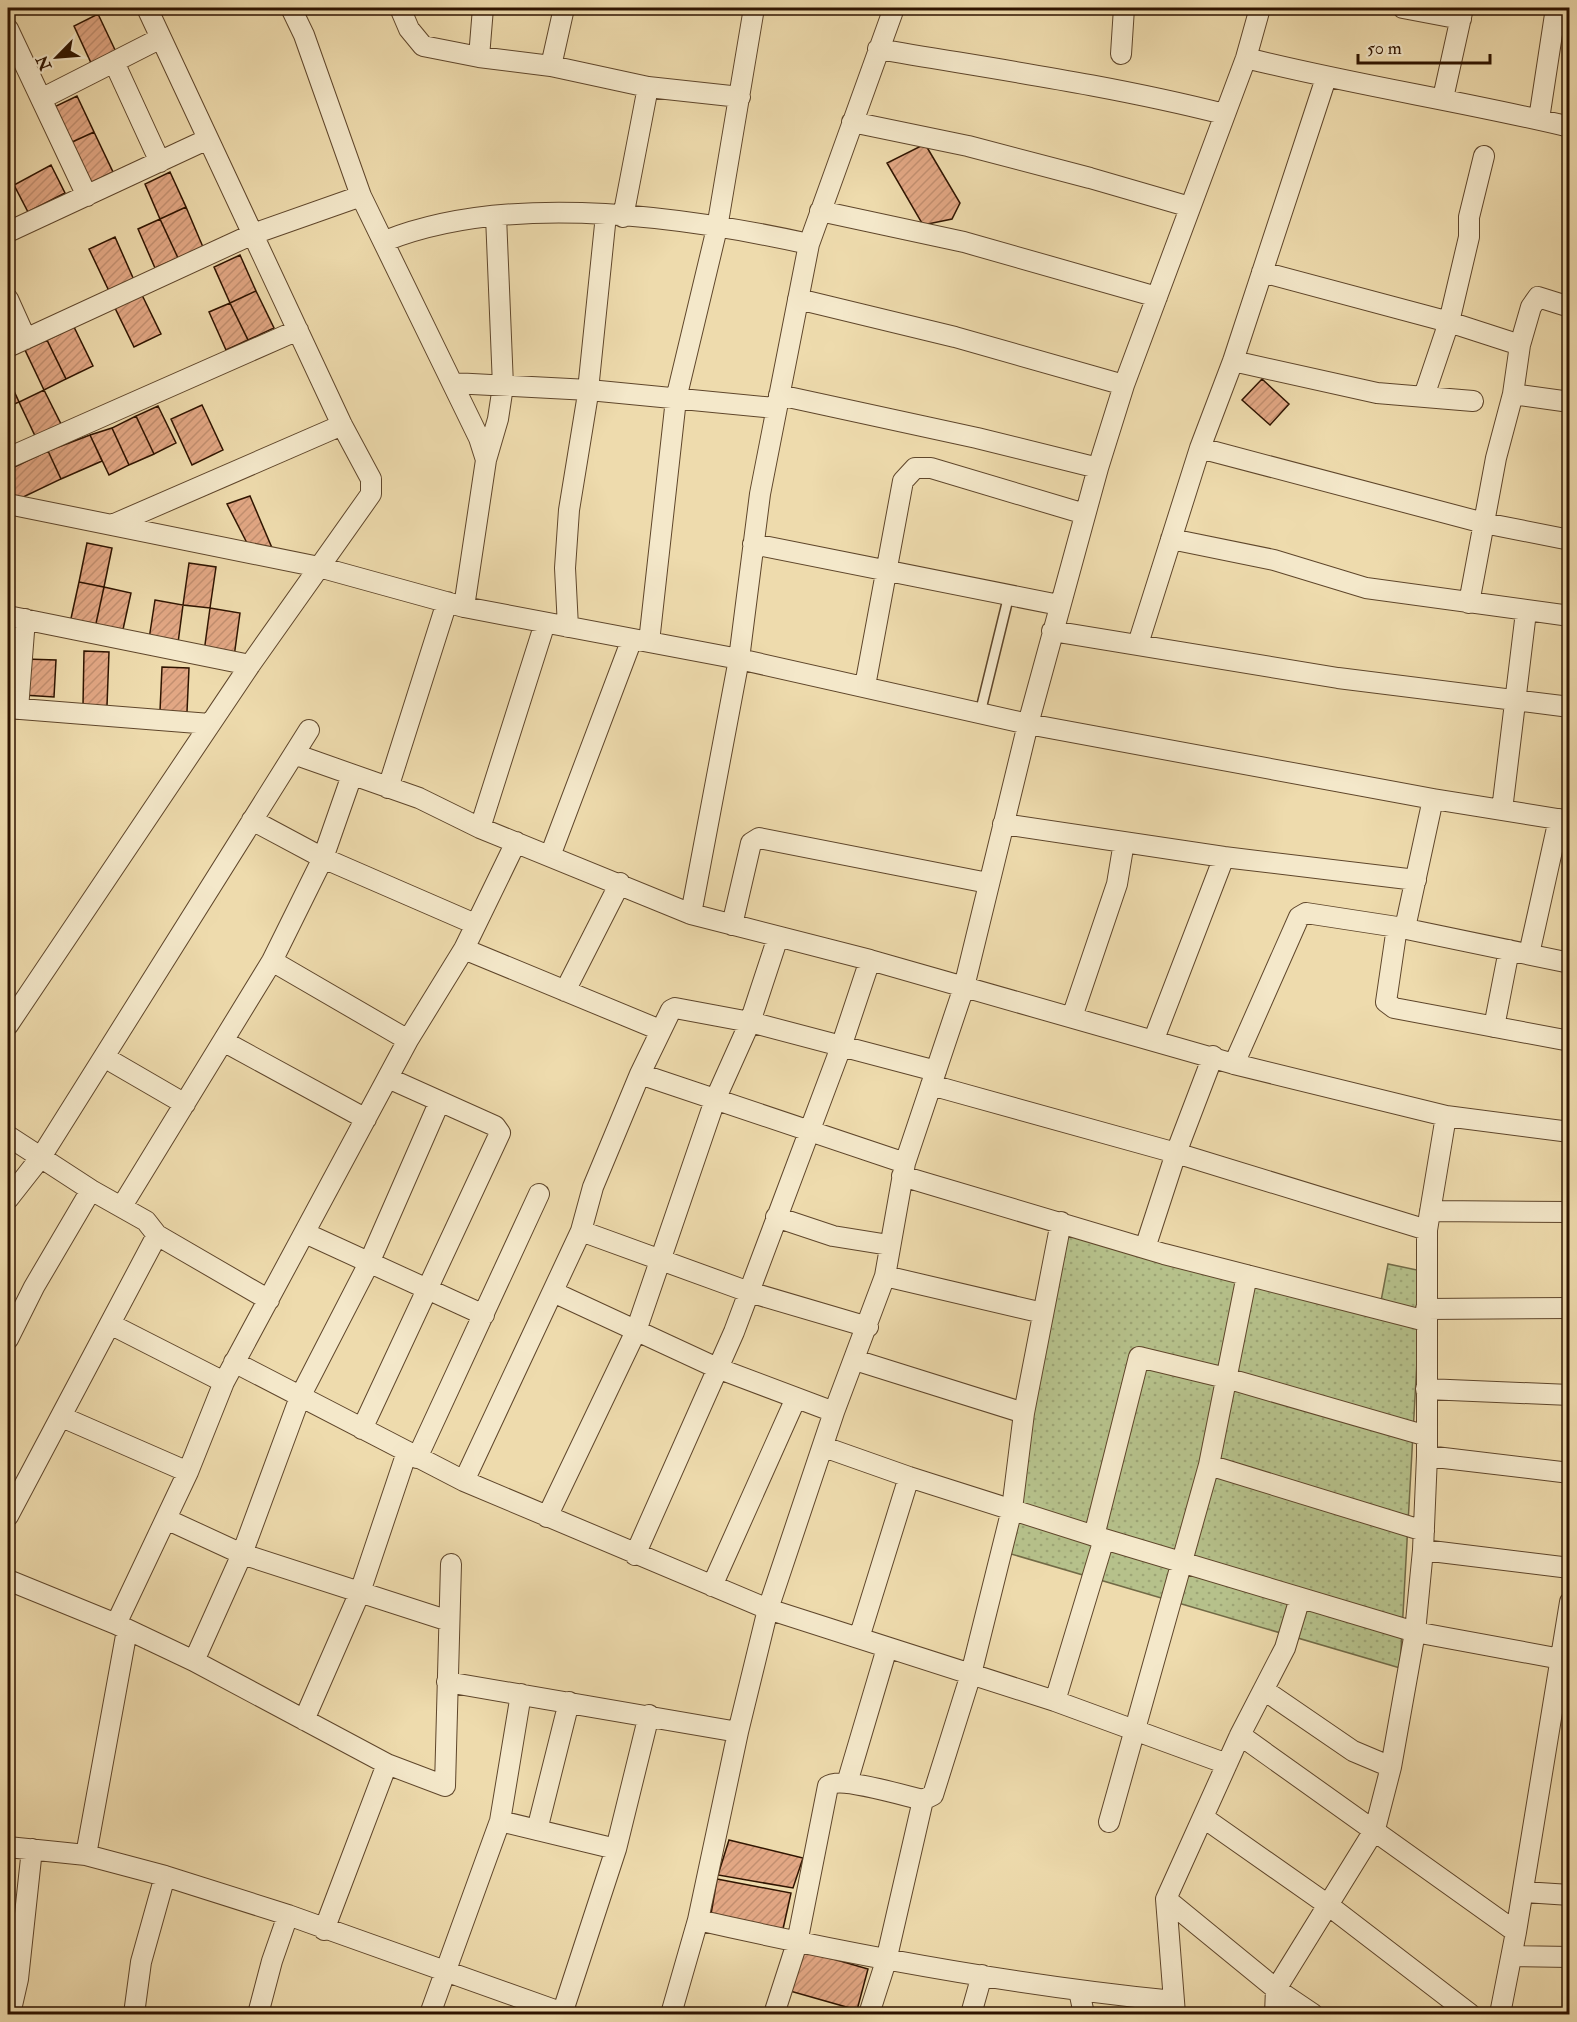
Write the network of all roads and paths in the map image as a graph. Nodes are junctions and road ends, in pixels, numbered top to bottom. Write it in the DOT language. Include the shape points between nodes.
graph roads {
  1 [pos="147,8"];
  2 [pos="291,8"];
  3 [pos="400,8"];
  4 [pos="483,8"];
  5 [pos="564,8"];
  6 [pos="754,8"];
  7 [pos="894,8"];
  8 [pos="1124,8"];
  9 [pos="1260,8"];
  10 [pos="1403,8"];
  11 [pos="1462,13"];
  12 [pos="1560,17"];
  13 [pos="8,29"];
  14 [pos="161,38"];
  15 [pos="878,49"];
  16 [pos="1121,54"];
  17 [pos="13,56"];
  18 [pos="479,57"];
  19 [pos="1246,58"];
  20 [pos="114,62"];
  21 [pos="550,66"];
  22 [pos="1326,78"];
  23 [pos="648,87"];
  24 [pos="740,97"];
  25 [pos="41,99"];
  26 [pos="1443,99"];
  27 [pos="1224,114"];
  28 [pos="1539,119"];
  29 [pos="852,122"];
  30 [pos="1569,126"];
  31 [pos="208,139"];
  32 [pos="1484,156"];
  33 [pos="160,162"];
  34 [pos="361,195"];
  35 [pos="87,196"];
  36 [pos="1190,207"];
  37 [pos="820,212"];
  38 [pos="496,216"];
  39 [pos="614,216"];
  40 [pos="717,228"];
  41 [pos="8,232"];
  42 [pos="253,234"];
  43 [pos="385,241"];
  44 [pos="809,244"];
  45 [pos="1262,272"];
  46 [pos="1157,297"];
  47 [pos="8,299"];
  48 [pos="798,299"];
  49 [pos="1569,307"];
  50 [pos="1449,322"];
  51 [pos="298,330"];
  52 [pos="26,339"];
  53 [pos="1520,345"];
  54 [pos="8,347"];
  55 [pos="1233,362"];
  56 [pos="453,383"];
  57 [pos="1124,385"];
  58 [pos="503,386"];
  59 [pos="589,390"];
  60 [pos="1513,394"];
  61 [pos="1424,396"];
  62 [pos="676,399"];
  63 [pos="777,401"];
  64 [pos="1473,401"];
  65 [pos="1569,402"];
  66 [pos="342,425"];
  67 [pos="1200,448"];
  68 [pos="8,458"];
  69 [pos="486,460"];
  70 [pos="1098,468"];
  71 [pos="8,504"];
  72 [pos="1085,514"];
  73 [pos="1484,523"];
  74 [pos="112,525"];
  75 [pos="1171,539"];
  76 [pos="1569,540"];
  77 [pos="753,544"];
  78 [pos="319,567"];
  79 [pos="886,571"];
  80 [pos="1009,595"];
  81 [pos="1469,603"];
  82 [pos="456,604"];
  83 [pos="1059,605"];
  84 [pos="1526,612"];
  85 [pos="1569,616"];
  86 [pos="16,618"];
  87 [pos="545,623"];
  88 [pos="568,627"];
  89 [pos="1052,631"];
  90 [pos="640,640"];
  91 [pos="1138,644"];
  92 [pos="739,659"];
  93 [pos="250,664"];
  94 [pos="865,686"];
  95 [pos="1515,700"];
  96 [pos="1569,707"];
  97 [pos="13,709"];
  98 [pos="980,713"];
  99 [pos="210,724"];
  100 [pos="1028,724"];
  101 [pos="309,730"];
  102 [pos="294,754"];
  103 [pos="352,775"];
  104 [pos="388,788"];
  105 [pos="1433,799"];
  106 [pos="1502,810"];
  107 [pos="252,820"];
  108 [pos="1564,820"];
  109 [pos="1003,824"];
  110 [pos="480,828"];
  111 [pos="516,842"];
  112 [pos="1124,842"];
  113 [pos="550,856"];
  114 [pos="1224,857"];
  115 [pos="323,858"];
  116 [pos="1416,880"];
  117 [pos="620,883"];
  118 [pos="988,883"];
  119 [pos="692,914"];
  120 [pos="475,924"];
  121 [pos="732,925"];
  122 [pos="1401,927"];
  123 [pos="778,937"];
  124 [pos="464,949"];
  125 [pos="1509,950"];
  126 [pos="1529,954"];
  127 [pos="870,960"];
  128 [pos="272,961"];
  129 [pos="1569,963"];
  130 [pos="964,987"];
  131 [pos="565,991"];
  132 [pos="16,1002"];
  133 [pos="1072,1017"];
  134 [pos="750,1022"];
  135 [pos="8,1025"];
  136 [pos="1494,1027"];
  137 [pos="660,1030"];
  138 [pos="1154,1039"];
  139 [pos="408,1040"];
  140 [pos="223,1041"];
  141 [pos="1569,1041"];
  142 [pos="841,1047"];
  143 [pos="1214,1056"];
  144 [pos="104,1057"];
  145 [pos="1234,1064"];
  146 [pos="640,1074"];
  147 [pos="388,1078"];
  148 [pos="934,1078"];
  149 [pos="715,1100"];
  150 [pos="439,1103"];
  151 [pos="185,1104"];
  152 [pos="1446,1116"];
  153 [pos="366,1119"];
  154 [pos="808,1131"];
  155 [pos="1569,1132"];
  156 [pos="8,1136"];
  157 [pos="1176,1153"];
  158 [pos="41,1157"];
  159 [pos="903,1169"];
  160 [pos="91,1190"];
  161 [pos="539,1194"];
  162 [pos="8,1198"];
  163 [pos="122,1206"];
  164 [pos="1569,1212"];
  165 [pos="776,1217"];
  166 [pos="1429,1221"];
  167 [pos="1061,1222"];
  168 [pos="581,1231"];
  169 [pos="305,1233"];
  170 [pos="157,1235"];
  171 [pos="890,1245"];
  172 [pos="1145,1248"];
  173 [pos="660,1259"];
  174 [pos="369,1263"];
  175 [pos="1247,1275"];
  176 [pos="885,1276"];
  177 [pos="425,1289"];
  178 [pos="553,1292"];
  179 [pos="748,1292"];
  180 [pos="268,1300"];
  181 [pos="1569,1308"];
  182 [pos="1043,1313"];
  183 [pos="1426,1315"];
  184 [pos="484,1316"];
  185 [pos="110,1324"];
  186 [pos="868,1327"];
  187 [pos="636,1331"];
  188 [pos="8,1339"];
  189 [pos="855,1360"];
  190 [pos="234,1362"];
  191 [pos="717,1368"];
  192 [pos="1226,1378"];
  193 [pos="224,1382"];
  194 [pos="1426,1389"];
  195 [pos="1569,1395"];
  196 [pos="300,1397"];
  197 [pos="796,1398"];
  198 [pos="834,1412"];
  199 [pos="1024,1413"];
  200 [pos="62,1417"];
  201 [pos="362,1429"];
  202 [pos="1427,1436"];
  203 [pos="824,1447"];
  204 [pos="412,1455"];
  205 [pos="1427,1456"];
  206 [pos="1209,1466"];
  207 [pos="188,1472"];
  208 [pos="1569,1473"];
  209 [pos="909,1477"];
  210 [pos="464,1481"];
  211 [pos="1012,1509"];
  212 [pos="8,1516"];
  213 [pos="547,1517"];
  214 [pos="166,1519"];
  215 [pos="1099,1537"];
  216 [pos="1424,1541"];
  217 [pos="242,1554"];
  218 [pos="634,1555"];
  219 [pos="1184,1563"];
  220 [pos="451,1564"];
  221 [pos="1569,1568"];
  222 [pos="8,1580"];
  223 [pos="712,1586"];
  224 [pos="360,1592"];
  225 [pos="1300,1598"];
  226 [pos="768,1609"];
  227 [pos="1569,1614"];
  228 [pos="449,1621"];
  229 [pos="121,1627"];
  230 [pos="1415,1632"];
  231 [pos="860,1638"];
  232 [pos="887,1648"];
  233 [pos="194,1661"];
  234 [pos="1563,1671"];
  235 [pos="971,1674"];
  236 [pos="447,1682"];
  237 [pos="1264,1690"];
  238 [pos="521,1694"];
  239 [pos="1569,1694"];
  240 [pos="1055,1701"];
  241 [pos="569,1702"];
  242 [pos="649,1715"];
  243 [pos="304,1720"];
  244 [pos="1136,1731"];
  245 [pos="738,1732"];
  246 [pos="1240,1735"];
  247 [pos="387,1764"];
  248 [pos="1227,1764"];
  249 [pos="1391,1767"];
  250 [pos="847,1783"];
  251 [pos="923,1800"];
  252 [pos="1204,1818"];
  253 [pos="500,1821"];
  254 [pos="1109,1822"];
  255 [pos="1375,1829"];
  256 [pos="537,1830"];
  257 [pos="8,1847"];
  258 [pos="616,1849"];
  259 [pos="32,1850"];
  260 [pos="86,1855"];
  261 [pos="165,1876"];
  262 [pos="1523,1892"];
  263 [pos="1569,1895"];
  264 [pos="1166,1899"];
  265 [pos="1328,1905"];
  266 [pos="288,1916"];
  267 [pos="698,1920"];
  268 [pos="324,1930"];
  269 [pos="1516,1932"];
  270 [pos="797,1943"];
  271 [pos="1512,1956"];
  272 [pos="1569,1957"];
  273 [pos="886,1961"];
  274 [pos="446,1970"];
  275 [pos="982,1976"];
  276 [pos="1276,1989"];
  277 [pos="1079,1991"];
  278 [pos="1174,2008"];
  279 [pos="10,2014"];
  280 [pos="134,2014"];
  281 [pos="258,2014"];
  282 [pos="430,2014"];
  283 [pos="562,2014"];
  284 [pos="671,2014"];
  285 [pos="774,2014"];
  286 [pos="870,2014"];
  287 [pos="971,2014"];
  288 [pos="1084,2014"];
  289 [pos="1275,2014"];
  290 [pos="1314,2014"];
  291 [pos="1470,2014"];
  292 [pos="1500,2014"];
  1 -- 14 [label="street"];
  2 -- 34 [label="street"];
  3 -- 18 [label="street" via="409,29 423,46"];
  4 -- 18 [label="street"];
  5 -- 21 [label="street"];
  6 -- 24 [label="street"];
  7 -- 15 [label="street"];
  8 -- 16 [label="street"];
  9 -- 19 [label="street"];
  10 -- 11 [label="street"];
  11 -- 26 [label="street"];
  12 -- 28 [label="street"];
  13 -- 17 [label="street"];
  14 -- 20 [label="street"];
  14 -- 31 [label="street"];
  15 -- 27 [label="street" via="1089,83"];
  15 -- 29 [label="street"];
  17 -- 25 [label="street"];
  18 -- 21 [label="street"];
  19 -- 22 [label="street"];
  19 -- 27 [label="street"];
  20 -- 25 [label="street"];
  20 -- 33 [label="street"];
  21 -- 23 [label="street"];
  22 -- 26 [label="street"];
  22 -- 45 [label="street"];
  23 -- 24 [label="street"];
  23 -- 39 [label="street"];
  24 -- 40 [label="street"];
  25 -- 35 [label="street"];
  26 -- 28 [label="street"];
  27 -- 36 [label="street"];
  28 -- 30 [label="street"];
  29 -- 36 [label="street" via="968,146"];
  29 -- 37 [label="street"];
  31 -- 33 [label="street"];
  31 -- 42 [label="street"];
  32 -- 50 [label="street"];
  33 -- 35 [label="street"];
  34 -- 42 [label="street"];
  34 -- 43 [label="street"];
  35 -- 41 [label="street"];
  36 -- 46 [label="street"];
  37 -- 44 [label="street"];
  37 -- 46 [label="street" via="964,242"];
  38 -- 39 [label="street"];
  38 -- 43 [label="street" via="450,222"];
  38 -- 58 [label="street"];
  39 -- 40 [label="street"];
  39 -- 59 [label="street"];
  40 -- 44 [label="street"];
  40 -- 62 [label="street"];
  42 -- 51 [label="street"];
  42 -- 52 [label="street"];
  43 -- 56 [label="street"];
  44 -- 48 [label="street"];
  45 -- 50 [label="street"];
  45 -- 55 [label="street"];
  46 -- 57 [label="street"];
  47 -- 52 [label="street"];
  48 -- 57 [label="street" via="955,337"];
  48 -- 63 [label="street"];
  49 -- 53 [label="street" via="1538,297 1531,307"];
  50 -- 53 [label="street"];
  50 -- 61 [label="street"];
  51 -- 66 [label="street"];
  51 -- 68 [label="street"];
  52 -- 54 [label="street"];
  53 -- 60 [label="street"];
  55 -- 61 [label="street" via="1377,393"];
  55 -- 67 [label="street"];
  56 -- 58 [label="street"];
  56 -- 69 [label="street"];
  57 -- 70 [label="street"];
  58 -- 59 [label="street"];
  58 -- 69 [label="street"];
  59 -- 62 [label="street"];
  59 -- 88 [label="street" via="570,510 565,568"];
  60 -- 65 [label="street"];
  60 -- 73 [label="street"];
  61 -- 64 [label="street"];
  62 -- 63 [label="street"];
  62 -- 90 [label="street"];
  63 -- 70 [label="street" via="977,438"];
  63 -- 77 [label="street"];
  66 -- 74 [label="street"];
  66 -- 78 [label="street" via="371,479 371,494"];
  67 -- 73 [label="street"];
  67 -- 75 [label="street"];
  69 -- 82 [label="street"];
  70 -- 72 [label="street"];
  71 -- 74 [label="street"];
  72 -- 79 [label="street" via="931,468 915,468 903,481"];
  72 -- 83 [label="street"];
  73 -- 76 [label="street"];
  73 -- 81 [label="street"];
  74 -- 78 [label="street"];
  75 -- 81 [label="street" via="1266,558 1366,588"];
  75 -- 91 [label="street"];
  77 -- 79 [label="street"];
  77 -- 92 [label="street"];
  78 -- 82 [label="street"];
  78 -- 93 [label="street"];
  79 -- 80 [label="street"];
  79 -- 94 [label="street"];
  80 -- 83 [label="street"];
  80 -- 98 [label="lane"];
  81 -- 84 [label="street"];
  82 -- 87 [label="street"];
  82 -- 104 [label="street"];
  83 -- 89 [label="street"];
  84 -- 85 [label="street"];
  84 -- 95 [label="street"];
  86 -- 93 [label="street"];
  86 -- 97 [label="street"];
  87 -- 88 [label="street"];
  87 -- 110 [label="street"];
  88 -- 90 [label="street"];
  89 -- 91 [label="street"];
  89 -- 100 [label="street"];
  90 -- 92 [label="street"];
  90 -- 113 [label="street"];
  91 -- 95 [label="street" via="1338,678"];
  92 -- 94 [label="street"];
  92 -- 119 [label="street"];
  93 -- 99 [label="street"];
  94 -- 98 [label="street"];
  95 -- 96 [label="street"];
  95 -- 106 [label="street"];
  97 -- 99 [label="street"];
  98 -- 100 [label="street"];
  99 -- 132 [label="street"];
  100 -- 105 [label="street"];
  100 -- 109 [label="street"];
  101 -- 102 [label="street"];
  102 -- 103 [label="street"];
  102 -- 107 [label="street"];
  103 -- 104 [label="street"];
  103 -- 115 [label="street"];
  104 -- 110 [label="street"];
  105 -- 106 [label="street"];
  105 -- 116 [label="street"];
  106 -- 108 [label="street"];
  107 -- 115 [label="street"];
  107 -- 144 [label="street"];
  108 -- 126 [label="street"];
  109 -- 112 [label="street"];
  109 -- 118 [label="street"];
  110 -- 111 [label="street"];
  111 -- 113 [label="street"];
  111 -- 120 [label="street"];
  112 -- 114 [label="street"];
  112 -- 133 [label="street" via="1117,884"];
  113 -- 117 [label="street"];
  114 -- 116 [label="street"];
  114 -- 138 [label="street"];
  115 -- 120 [label="street"];
  115 -- 128 [label="street"];
  116 -- 122 [label="street"];
  117 -- 119 [label="street"];
  117 -- 131 [label="street"];
  118 -- 121 [label="street" via="759,838 751,843"];
  118 -- 130 [label="street"];
  119 -- 121 [label="street"];
  120 -- 124 [label="street"];
  121 -- 123 [label="street"];
  122 -- 125 [label="street"];
  122 -- 136 [label="street" via="1386,1002 1394,1008"];
  122 -- 145 [label="street" via="1316,913 1299,917"];
  123 -- 127 [label="street"];
  123 -- 134 [label="street"];
  124 -- 131 [label="street"];
  124 -- 139 [label="street"];
  125 -- 126 [label="street"];
  125 -- 136 [label="street"];
  126 -- 129 [label="street"];
  127 -- 130 [label="street"];
  127 -- 142 [label="street"];
  128 -- 139 [label="street"];
  128 -- 140 [label="street"];
  130 -- 133 [label="street"];
  130 -- 148 [label="street"];
  131 -- 137 [label="street"];
  132 -- 135 [label="street"];
  133 -- 138 [label="street"];
  134 -- 137 [label="street" via="675,1008"];
  134 -- 142 [label="street"];
  134 -- 149 [label="street"];
  136 -- 141 [label="street"];
  137 -- 146 [label="street"];
  138 -- 143 [label="street"];
  139 -- 147 [label="street"];
  140 -- 151 [label="street"];
  140 -- 153 [label="street"];
  142 -- 148 [label="street"];
  142 -- 154 [label="street"];
  143 -- 145 [label="street"];
  143 -- 157 [label="street"];
  144 -- 151 [label="street"];
  144 -- 158 [label="street"];
  145 -- 152 [label="street"];
  146 -- 149 [label="street"];
  146 -- 168 [label="street" via="593,1187"];
  147 -- 150 [label="street"];
  147 -- 153 [label="street"];
  148 -- 157 [label="street"];
  148 -- 159 [label="street"];
  149 -- 154 [label="street"];
  149 -- 173 [label="street"];
  150 -- 174 [label="street"];
  150 -- 177 [label="street" via="495,1126 500,1132"];
  151 -- 163 [label="street"];
  152 -- 155 [label="street"];
  152 -- 166 [label="street"];
  153 -- 169 [label="street"];
  154 -- 159 [label="street"];
  154 -- 165 [label="street"];
  156 -- 158 [label="street"];
  157 -- 166 [label="street"];
  157 -- 172 [label="street"];
  158 -- 160 [label="street"];
  158 -- 162 [label="street"];
  159 -- 167 [label="street"];
  159 -- 171 [label="street"];
  160 -- 163 [label="street"];
  160 -- 188 [label="street"];
  161 -- 184 [label="street"];
  163 -- 170 [label="street" via="146,1221"];
  164 -- 166 [label="street"];
  165 -- 171 [label="street" via="833,1236"];
  165 -- 179 [label="street"];
  166 -- 183 [label="street"];
  167 -- 172 [label="street"];
  167 -- 182 [label="street"];
  168 -- 173 [label="street"];
  168 -- 178 [label="street"];
  169 -- 174 [label="street"];
  169 -- 180 [label="street"];
  170 -- 180 [label="street"];
  170 -- 185 [label="street"];
  171 -- 176 [label="street"];
  172 -- 175 [label="street"];
  173 -- 179 [label="street"];
  173 -- 187 [label="street"];
  174 -- 177 [label="street"];
  174 -- 196 [label="street"];
  175 -- 183 [label="street"];
  175 -- 192 [label="street"];
  176 -- 182 [label="street"];
  176 -- 186 [label="street"];
  177 -- 184 [label="street"];
  177 -- 201 [label="street"];
  178 -- 187 [label="street"];
  178 -- 210 [label="street"];
  179 -- 186 [label="street"];
  179 -- 191 [label="street"];
  180 -- 190 [label="street"];
  181 -- 183 [label="street"];
  182 -- 199 [label="street"];
  183 -- 194 [label="street"];
  184 -- 204 [label="street"];
  185 -- 193 [label="street"];
  185 -- 200 [label="street"];
  186 -- 189 [label="street"];
  187 -- 191 [label="street"];
  187 -- 213 [label="street"];
  189 -- 198 [label="street"];
  189 -- 199 [label="street"];
  190 -- 193 [label="street"];
  190 -- 196 [label="street"];
  191 -- 197 [label="street"];
  191 -- 218 [label="street"];
  192 -- 202 [label="street"];
  192 -- 206 [label="street"];
  192 -- 215 [label="street" via="1138,1358"];
  193 -- 207 [label="street"];
  194 -- 195 [label="street"];
  194 -- 202 [label="street"];
  196 -- 201 [label="street"];
  196 -- 217 [label="street"];
  197 -- 198 [label="street"];
  197 -- 223 [label="street"];
  198 -- 203 [label="street"];
  199 -- 211 [label="street"];
  200 -- 207 [label="street"];
  200 -- 212 [label="street"];
  201 -- 204 [label="street"];
  202 -- 205 [label="street"];
  203 -- 209 [label="street"];
  203 -- 226 [label="street"];
  204 -- 210 [label="street"];
  204 -- 224 [label="street"];
  205 -- 208 [label="street"];
  205 -- 216 [label="street"];
  206 -- 216 [label="street"];
  206 -- 219 [label="street"];
  207 -- 214 [label="street"];
  209 -- 211 [label="street"];
  209 -- 231 [label="street"];
  210 -- 213 [label="street"];
  211 -- 215 [label="street"];
  211 -- 235 [label="street"];
  213 -- 218 [label="street"];
  214 -- 217 [label="street"];
  214 -- 229 [label="street"];
  215 -- 219 [label="street"];
  215 -- 240 [label="street"];
  216 -- 221 [label="street"];
  216 -- 230 [label="street"];
  217 -- 224 [label="street"];
  217 -- 233 [label="street"];
  218 -- 223 [label="street"];
  219 -- 225 [label="street"];
  219 -- 244 [label="street"];
  220 -- 228 [label="street"];
  222 -- 229 [label="street"];
  223 -- 226 [label="street"];
  224 -- 228 [label="street"];
  224 -- 243 [label="street"];
  225 -- 230 [label="street"];
  225 -- 237 [label="street" via="1285,1648"];
  226 -- 231 [label="street"];
  226 -- 245 [label="street"];
  227 -- 234 [label="street"];
  228 -- 236 [label="street"];
  229 -- 233 [label="street"];
  229 -- 260 [label="street"];
  230 -- 234 [label="street"];
  230 -- 249 [label="street"];
  231 -- 232 [label="street"];
  232 -- 235 [label="street"];
  232 -- 250 [label="street"];
  233 -- 243 [label="street"];
  234 -- 239 [label="street"];
  234 -- 262 [label="street"];
  235 -- 240 [label="street"];
  235 -- 251 [label="street" via="933,1795"];
  236 -- 238 [label="street"];
  236 -- 247 [label="street" via="445,1786"];
  237 -- 246 [label="street"];
  237 -- 249 [label="street" via="1353,1751"];
  238 -- 241 [label="street"];
  238 -- 253 [label="street"];
  240 -- 244 [label="street"];
  241 -- 242 [label="street"];
  241 -- 256 [label="street"];
  242 -- 245 [label="street"];
  242 -- 258 [label="street"];
  243 -- 247 [label="street"];
  244 -- 248 [label="street"];
  244 -- 254 [label="street"];
  245 -- 267 [label="street"];
  246 -- 248 [label="street"];
  246 -- 255 [label="street"];
  247 -- 268 [label="street"];
  248 -- 252 [label="street"];
  249 -- 255 [label="street"];
  250 -- 251 [label="street"];
  250 -- 270 [label="street" via="828,1785"];
  251 -- 273 [label="street"];
  252 -- 264 [label="street"];
  252 -- 265 [label="street"];
  253 -- 256 [label="street"];
  253 -- 274 [label="street"];
  255 -- 265 [label="street"];
  255 -- 269 [label="street"];
  256 -- 258 [label="street"];
  257 -- 259 [label="street"];
  258 -- 283 [label="street"];
  259 -- 260 [label="street"];
  259 -- 279 [label="street" via="18,1979"];
  260 -- 261 [label="street"];
  261 -- 266 [label="street"];
  261 -- 280 [label="street" via="141,1962"];
  262 -- 263 [label="street"];
  262 -- 269 [label="street"];
  264 -- 276 [label="street"];
  264 -- 278 [label="street"];
  265 -- 276 [label="street"];
  265 -- 291 [label="street"];
  266 -- 268 [label="street"];
  266 -- 281 [label="street"];
  267 -- 270 [label="street"];
  267 -- 284 [label="street"];
  268 -- 274 [label="street"];
  269 -- 271 [label="street"];
  270 -- 273 [label="street"];
  270 -- 285 [label="street"];
  271 -- 272 [label="street"];
  271 -- 292 [label="street"];
  273 -- 275 [label="street"];
  273 -- 286 [label="street"];
  274 -- 282 [label="street"];
  274 -- 283 [label="street"];
  275 -- 277 [label="street"];
  275 -- 287 [label="street"];
  276 -- 289 [label="street"];
  276 -- 290 [label="street"];
  277 -- 278 [label="street"];
  277 -- 288 [label="street"];
}
